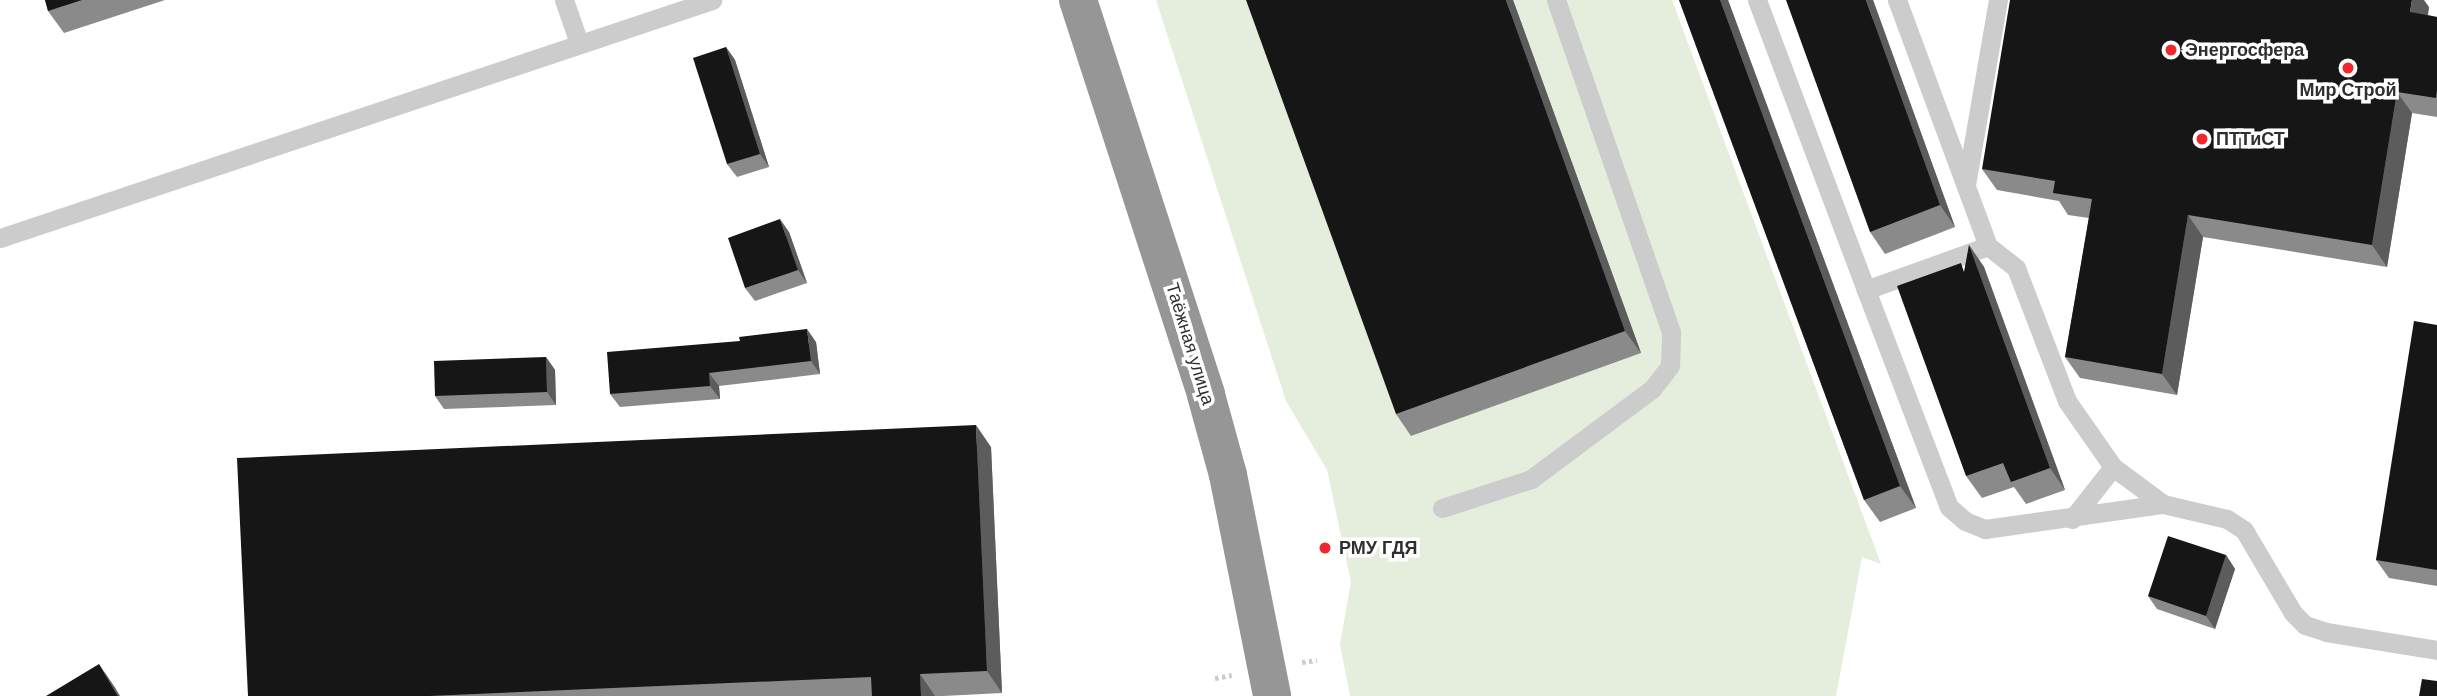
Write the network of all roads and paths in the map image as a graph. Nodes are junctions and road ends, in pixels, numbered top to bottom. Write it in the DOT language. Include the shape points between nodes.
graph roads {
  1 [pos="565,0"];
  2 [pos="712,0"];
  3 [pos="1078,0"];
  4 [pos="1556,0"];
  5 [pos="1757,0"];
  6 [pos="1898,0"];
  7 [pos="1998,0"];
  8 [pos="579,43"];
  9 [pos="1966,186"];
  10 [pos="0,238"];
  11 [pos="1987,246"];
  12 [pos="1866,290"];
  13 [pos="2113,467"];
  14 [pos="2163,504"];
  15 [pos="1442,508"];
  16 [pos="2072,519"];
  17 [pos="2437,650"];
  18 [pos="1272,696"];
  1 -- 8 [label="lane"];
  2 -- 8 [label="lane"];
  3 -- 18 [label="highway, Таёжная улица" via="1206,395 1242,541"];
  4 -- 15 [label="lane" via="1671,332 1670,366 1652,389 1531,479"];
  5 -- 12 [label="lane"];
  6 -- 9 [label="lane"];
  7 -- 9 [label="lane"];
  8 -- 10 [label="lane"];
  9 -- 11 [label="lane"];
  11 -- 12 [label="lane"];
  11 -- 13 [label="lane" via="2016,268 2067,401"];
  12 -- 16 [label="lane" via="1949,507 1965,521 1985,529"];
  13 -- 14 [label="lane"];
  13 -- 16 [label="lane"];
  14 -- 16 [label="lane"];
  14 -- 17 [label="lane" via="2227,519 2244,530 2293,613 2305,625"];
}
